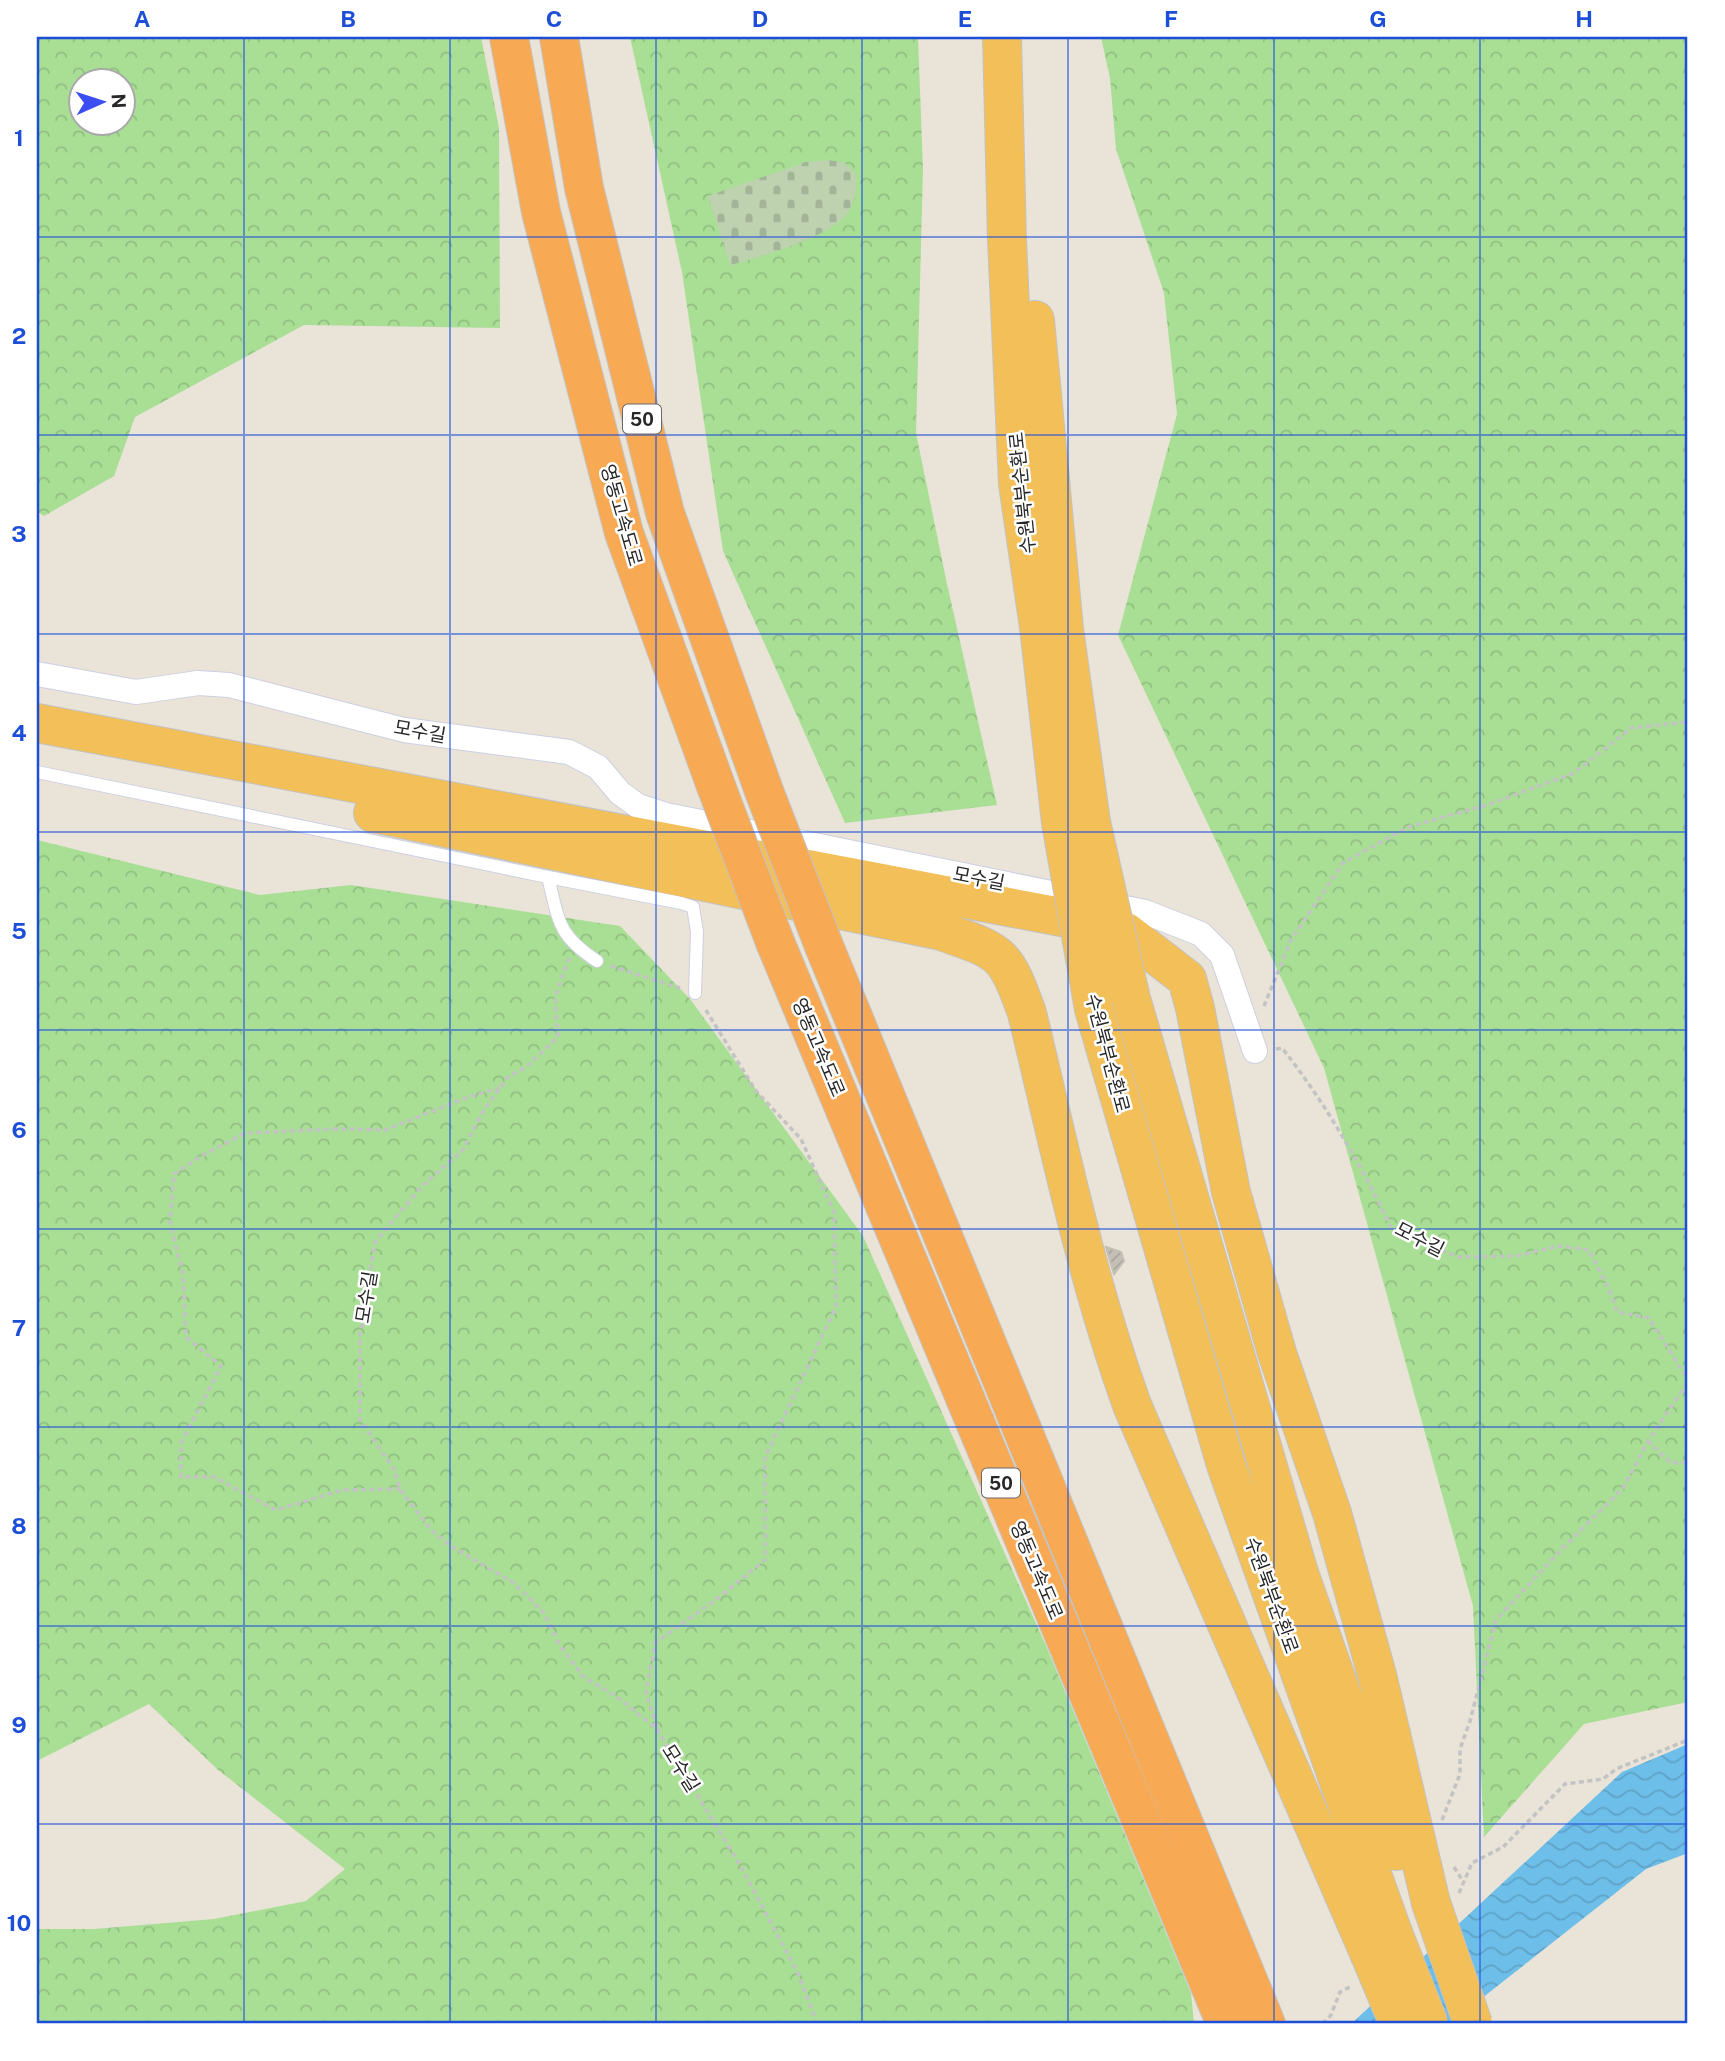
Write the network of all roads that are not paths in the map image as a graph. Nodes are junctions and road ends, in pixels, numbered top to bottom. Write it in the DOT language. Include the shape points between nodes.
graph roads {
  1 [pos="509,37"];
  2 [pos="559,37"];
  3 [pos="1002,37"];
  4 [pos="1028,37"];
  5 [pos="37,674"];
  6 [pos="37,723"];
  7 [pos="37,744"];
  8 [pos="37,772"];
  9 [pos="1076,822"];
  10 [pos="548,877"];
  11 [pos="597,961"];
  12 [pos="695,993"];
  13 [pos="1255,1051"];
  14 [pos="1403,1927"];
  15 [pos="1251,2021"];
  16 [pos="1399,2024"];
  17 [pos="1429,2024"];
  18 [pos="1458,2024"];
  19 [pos="1473,2024"];
  1 -- 15 [label="highway, 영동고속도로 / 50, bridge" via="541,212 624,533 716,786 775,942"];
  2 -- 15 [label="highway, 영동고속도로 / 50, bridge" via="584,188 665,513 824,946"];
  3 -- 9 [label="highway, 수원북부순환로" via="1018,484"];
  4 -- 9 [label="highway, 수원북부순환로" via="1032,292"];
  5 -- 13 [label="street, 모수길" via="136,692 198,683 229,685 404,730 569,752 598,767 638,806 666,815 1145,912 1201,934 1222,955"];
  6 -- 14 [label="highway" via="1098,924 1126,932 1186,979 1231,1192 1277,1353 1332,1513 1377,1675"];
  7 -- 14 [label="highway" via="941,931 982,945 1003,959 1027,1013 1087,1260 1132,1405"];
  8 -- 10 [label="lane"];
  9 -- 14 [label="highway, 수원북부순환로, bridge"];
  9 -- 14 [label="highway, 수원북부순환로, bridge" via="1094,1009 1226,1465"];
  10 -- 11 [label="lane" via="561,929 575,947"];
  10 -- 12 [label="lane" via="693,907"];
  14 -- 16 [label="highway, bridge"];
  14 -- 17 [label="highway, 수원북부순환로, bridge"];
  14 -- 18 [label="highway, 수원북부순환로"];
  14 -- 19 [label="highway, bridge"];
}
